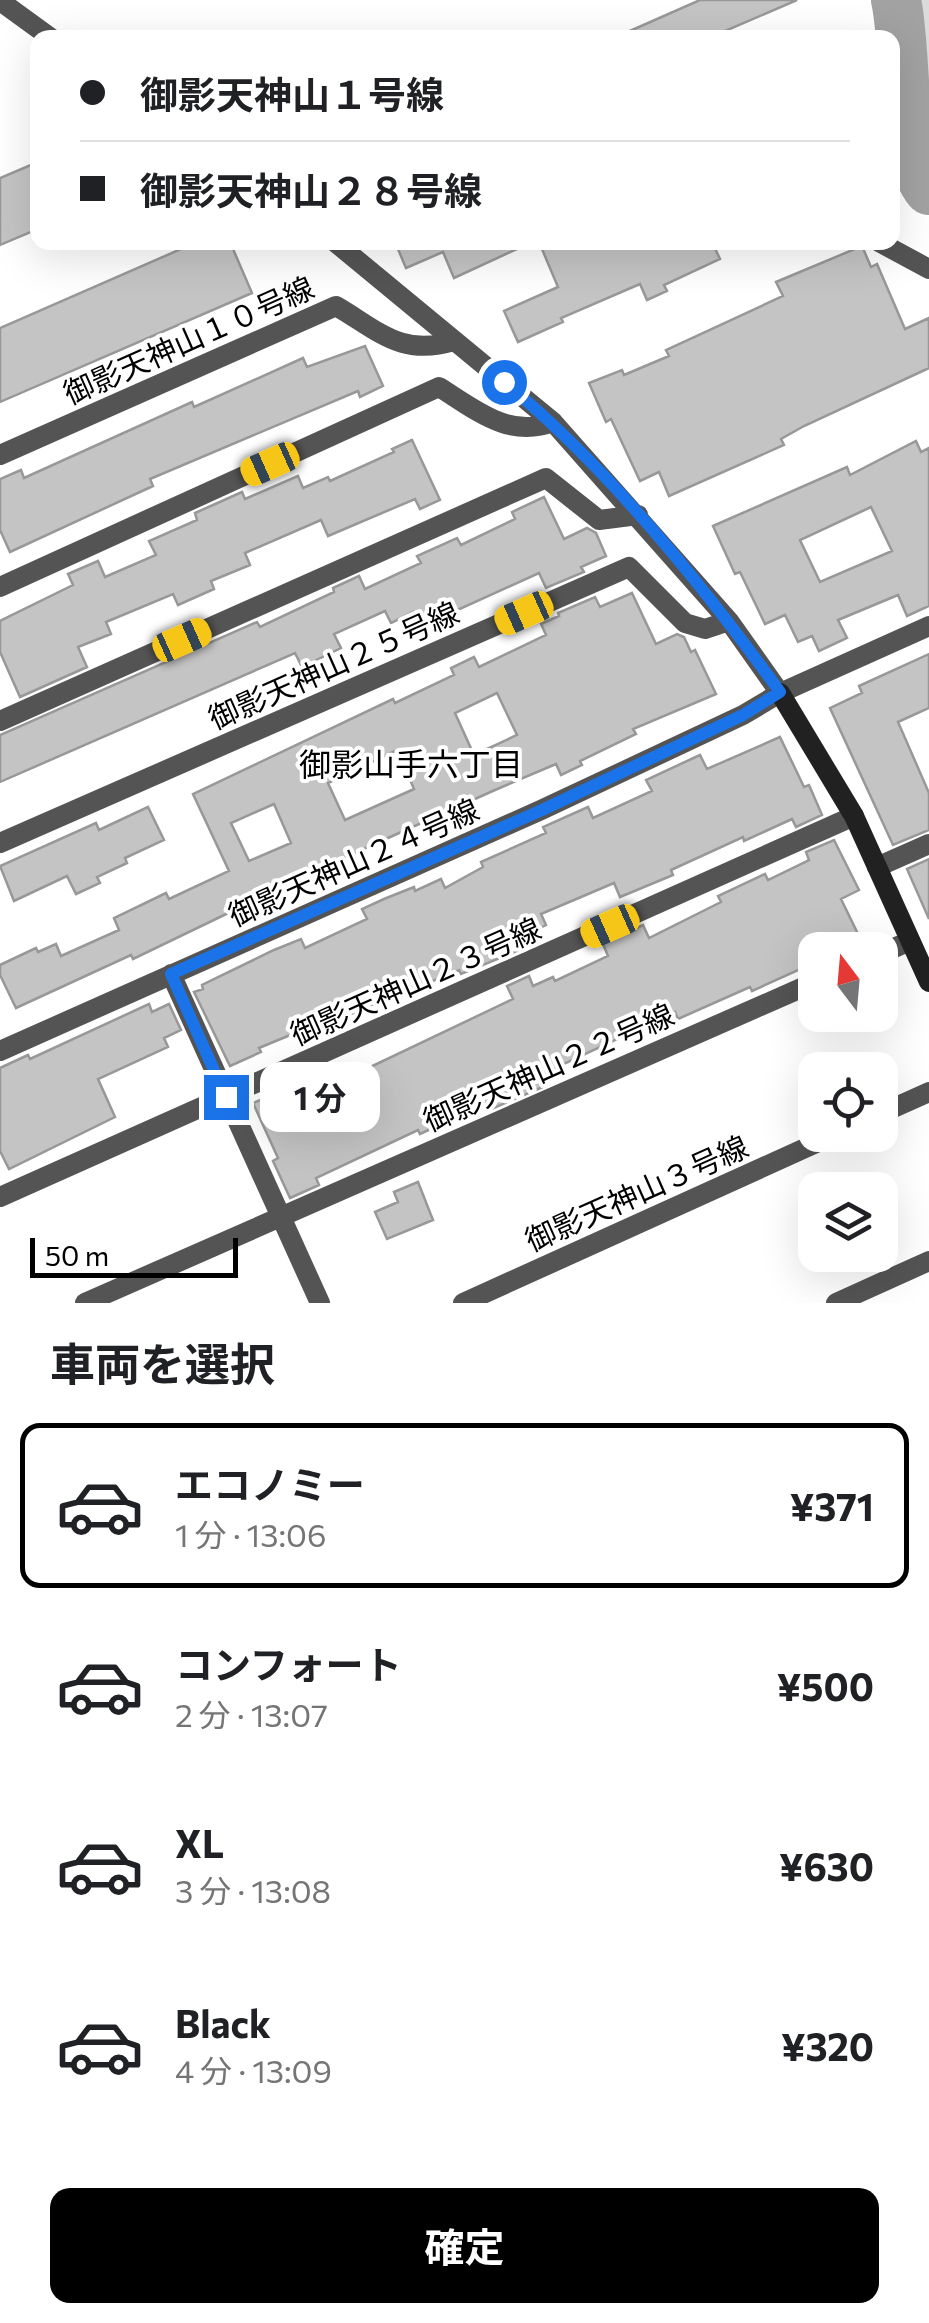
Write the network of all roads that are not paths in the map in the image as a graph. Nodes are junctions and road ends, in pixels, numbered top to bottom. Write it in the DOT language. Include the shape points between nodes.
graph roads {
  1 [pos="0,1"];
  2 [pos="40,30"];
  3 [pos="347,250"];
  4 [pos="893,250"];
  5 [pos="929,270"];
  6 [pos="454,341"];
  7 [pos="553,422"];
  8 [pos="0,455"];
  9 [pos="638,515"];
  10 [pos="0,587"];
  11 [pos="730,621"];
  12 [pos="929,626"];
  13 [pos="780,692"];
  14 [pos="0,721"];
  15 [pos="854,816"];
  16 [pos="0,843"];
  17 [pos="929,844"];
  18 [pos="877,867"];
  19 [pos="910,941"];
  20 [pos="898,946"];
  21 [pos="171,974"];
  22 [pos="929,982"];
  23 [pos="798,989"];
  24 [pos="0,1052"];
  25 [pos="929,1092"];
  26 [pos="226,1097"];
  27 [pos="898,1106"];
  28 [pos="798,1151"];
  29 [pos="0,1198"];
  30 [pos="281,1214"];
  31 [pos="929,1262"];
  32 [pos="85,1303"];
  33 [pos="320,1303"];
  34 [pos="463,1303"];
  35 [pos="836,1303"];
  1 -- 2 [label="street"];
  3 -- 6 [label="street"];
  4 -- 5 [label="street"];
  6 -- 7 [label="street"];
  6 -- 8 [label="street, 御影天神山１０号線" via="427,349 401,344 336,306"];
  7 -- 9 [label="street"];
  7 -- 10 [label="street" via="534,430 501,425 439,388"];
  9 -- 11 [label="street"];
  9 -- 14 [label="street" via="599,520 546,478"];
  11 -- 13 [label="street"];
  11 -- 16 [label="street, 御影天神山２５号線" via="706,629 686,623 628,567"];
  12 -- 13 [label="street, 御影天神山２４号線"];
  13 -- 15 [label="street"];
  13 -- 21 [label="street, 御影天神山２４号線" via="558,802"];
  15 -- 18 [label="street"];
  15 -- 26 [label="street, 御影天神山２３号線"];
  17 -- 18 [label="street"];
  18 -- 19 [label="street"];
  19 -- 20 [label="street"];
  19 -- 22 [label="street"];
  21 -- 24 [label="street, 御影天神山２４号線"];
  21 -- 26 [label="street"];
  23 -- 30 [label="street, 御影天神山２２号線"];
  25 -- 27 [label="street"];
  26 -- 29 [label="street, 御影天神山２３号線"];
  26 -- 30 [label="street"];
  28 -- 34 [label="street, 御影天神山３号線"];
  30 -- 32 [label="street, 御影天神山２２号線"];
  30 -- 33 [label="street"];
  31 -- 35 [label="street"];
}
